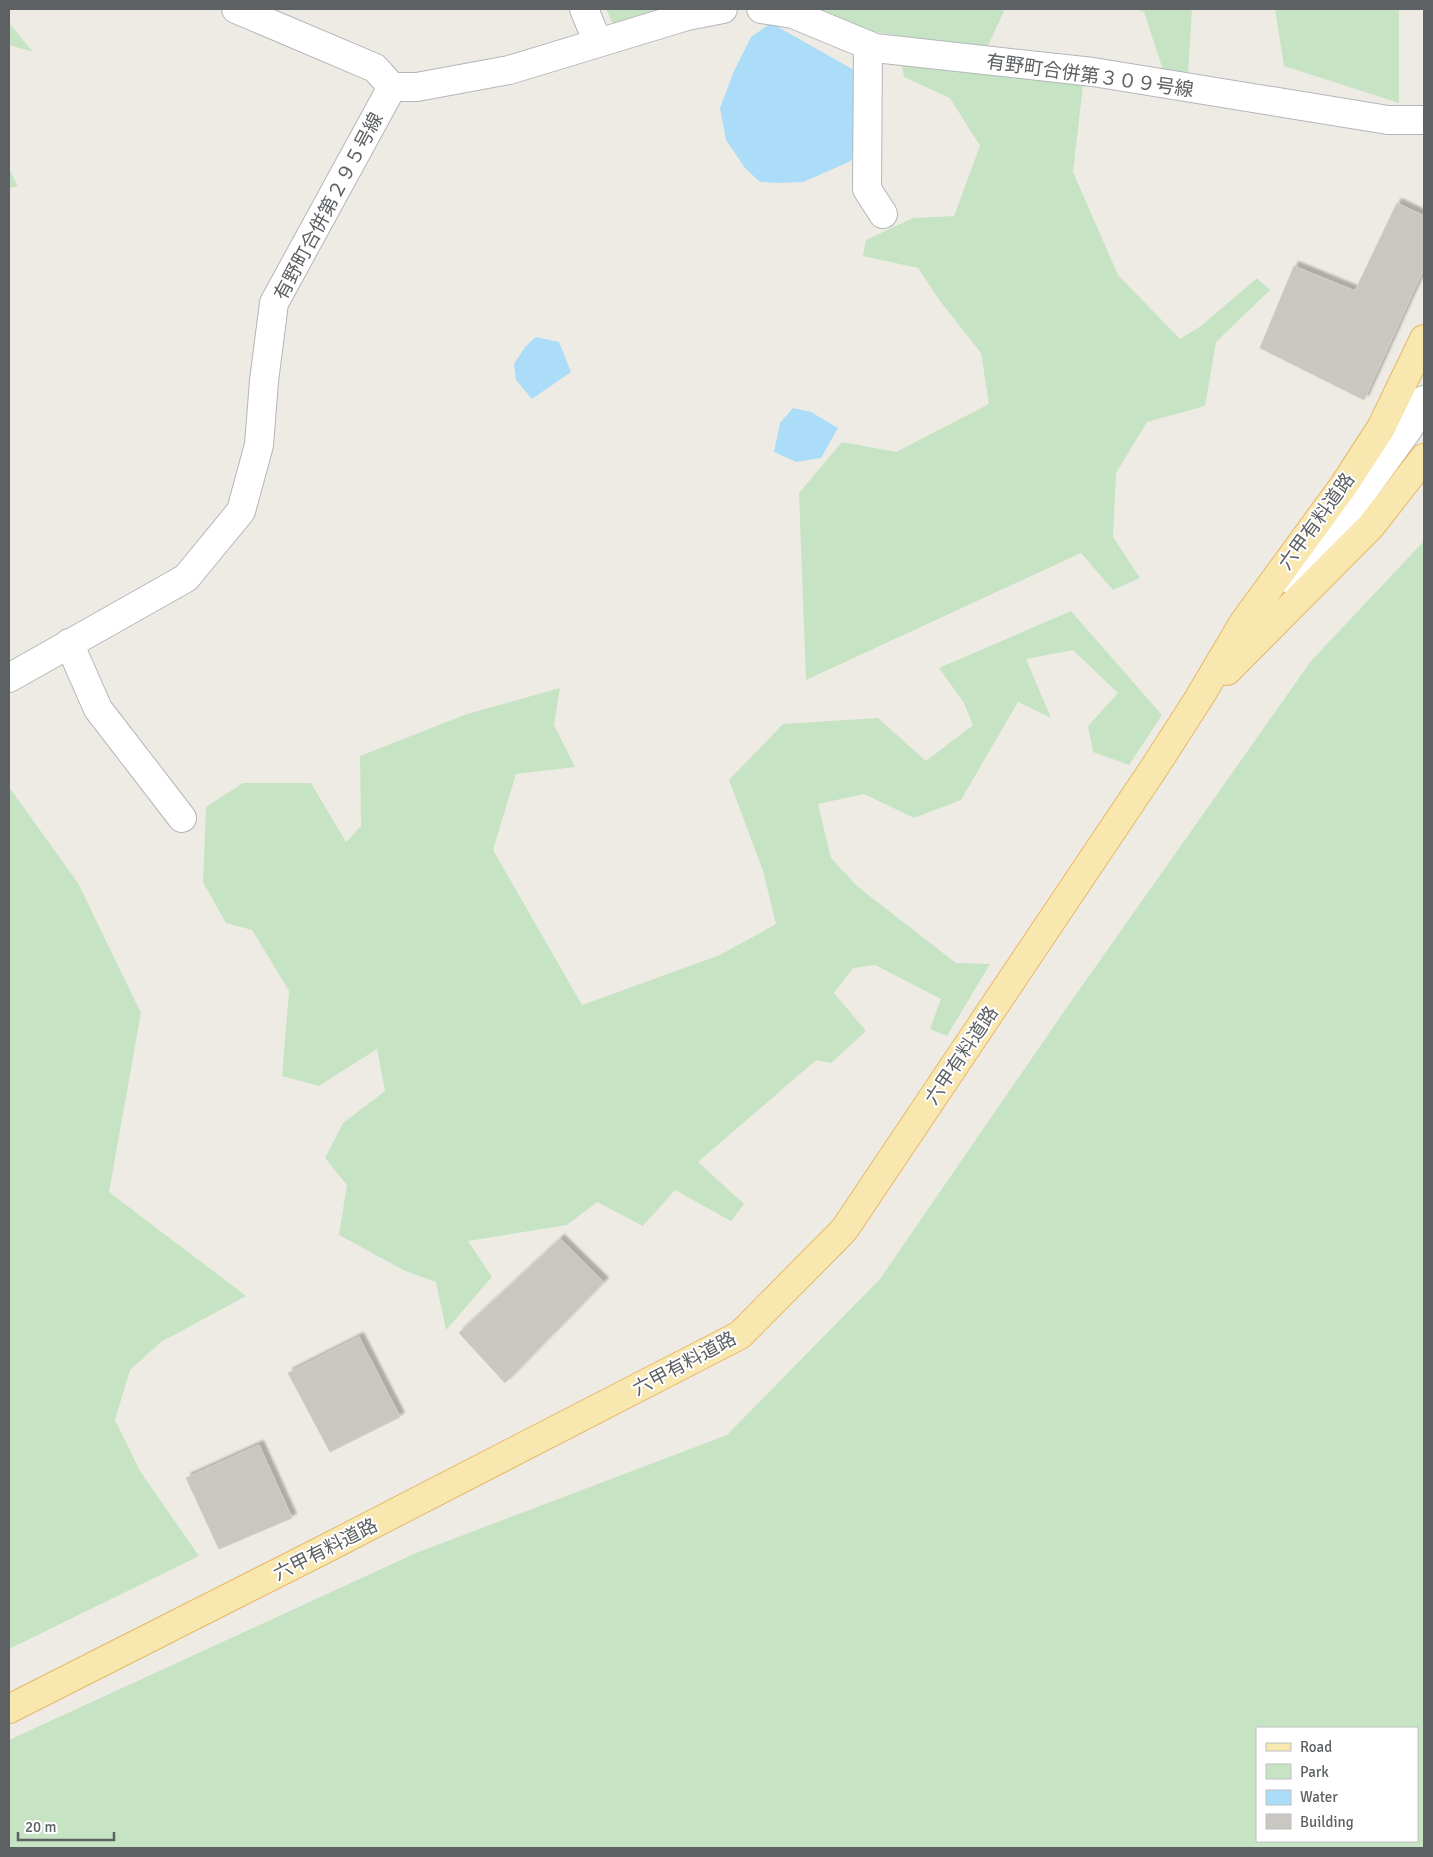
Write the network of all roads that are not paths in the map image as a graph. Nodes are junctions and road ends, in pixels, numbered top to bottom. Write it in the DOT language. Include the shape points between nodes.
graph roads {
  1 [pos="236,9"];
  2 [pos="584,9"];
  3 [pos="723,9"];
  4 [pos="761,9"];
  5 [pos="598,43"];
  6 [pos="868,45"];
  7 [pos="392,87"];
  8 [pos="1424,120"];
  9 [pos="884,214"];
  10 [pos="1424,339"];
  11 [pos="1424,400"];
  12 [pos="1424,458"];
  13 [pos="1244,622"];
  14 [pos="69,643"];
  15 [pos="9,678"];
  16 [pos="1199,698"];
  17 [pos="182,818"];
  18 [pos="9,1709"];
  1 -- 7 [label="street" via="375,68"];
  2 -- 5 [label="street"];
  3 -- 5 [label="street" via="687,16"];
  4 -- 6 [label="street, 有野町合併第３０９号線" via="793,14"];
  5 -- 7 [label="street" via="509,70 417,86"];
  6 -- 8 [label="street, 有野町合併第３０９号線" via="1093,72 1388,120"];
  6 -- 9 [label="street" via="867,189"];
  7 -- 14 [label="street, 有野町合併第２９５号線" via="274,303 259,445 240,511 186,578"];
  10 -- 13 [label="main road, 六甲有料道路" via="1381,428 1344,485"];
  11 -- 13 [label="street" via="1409,428 1340,523"];
  12 -- 16 [label="main road, 六甲有料道路" via="1371,526"];
  13 -- 16 [label="main road, 六甲有料道路"];
  14 -- 15 [label="street, 有野町合併第２９５号線"];
  14 -- 17 [label="street" via="98,709"];
  16 -- 18 [label="main road, 六甲有料道路" via="844,1230 740,1334"];
}
